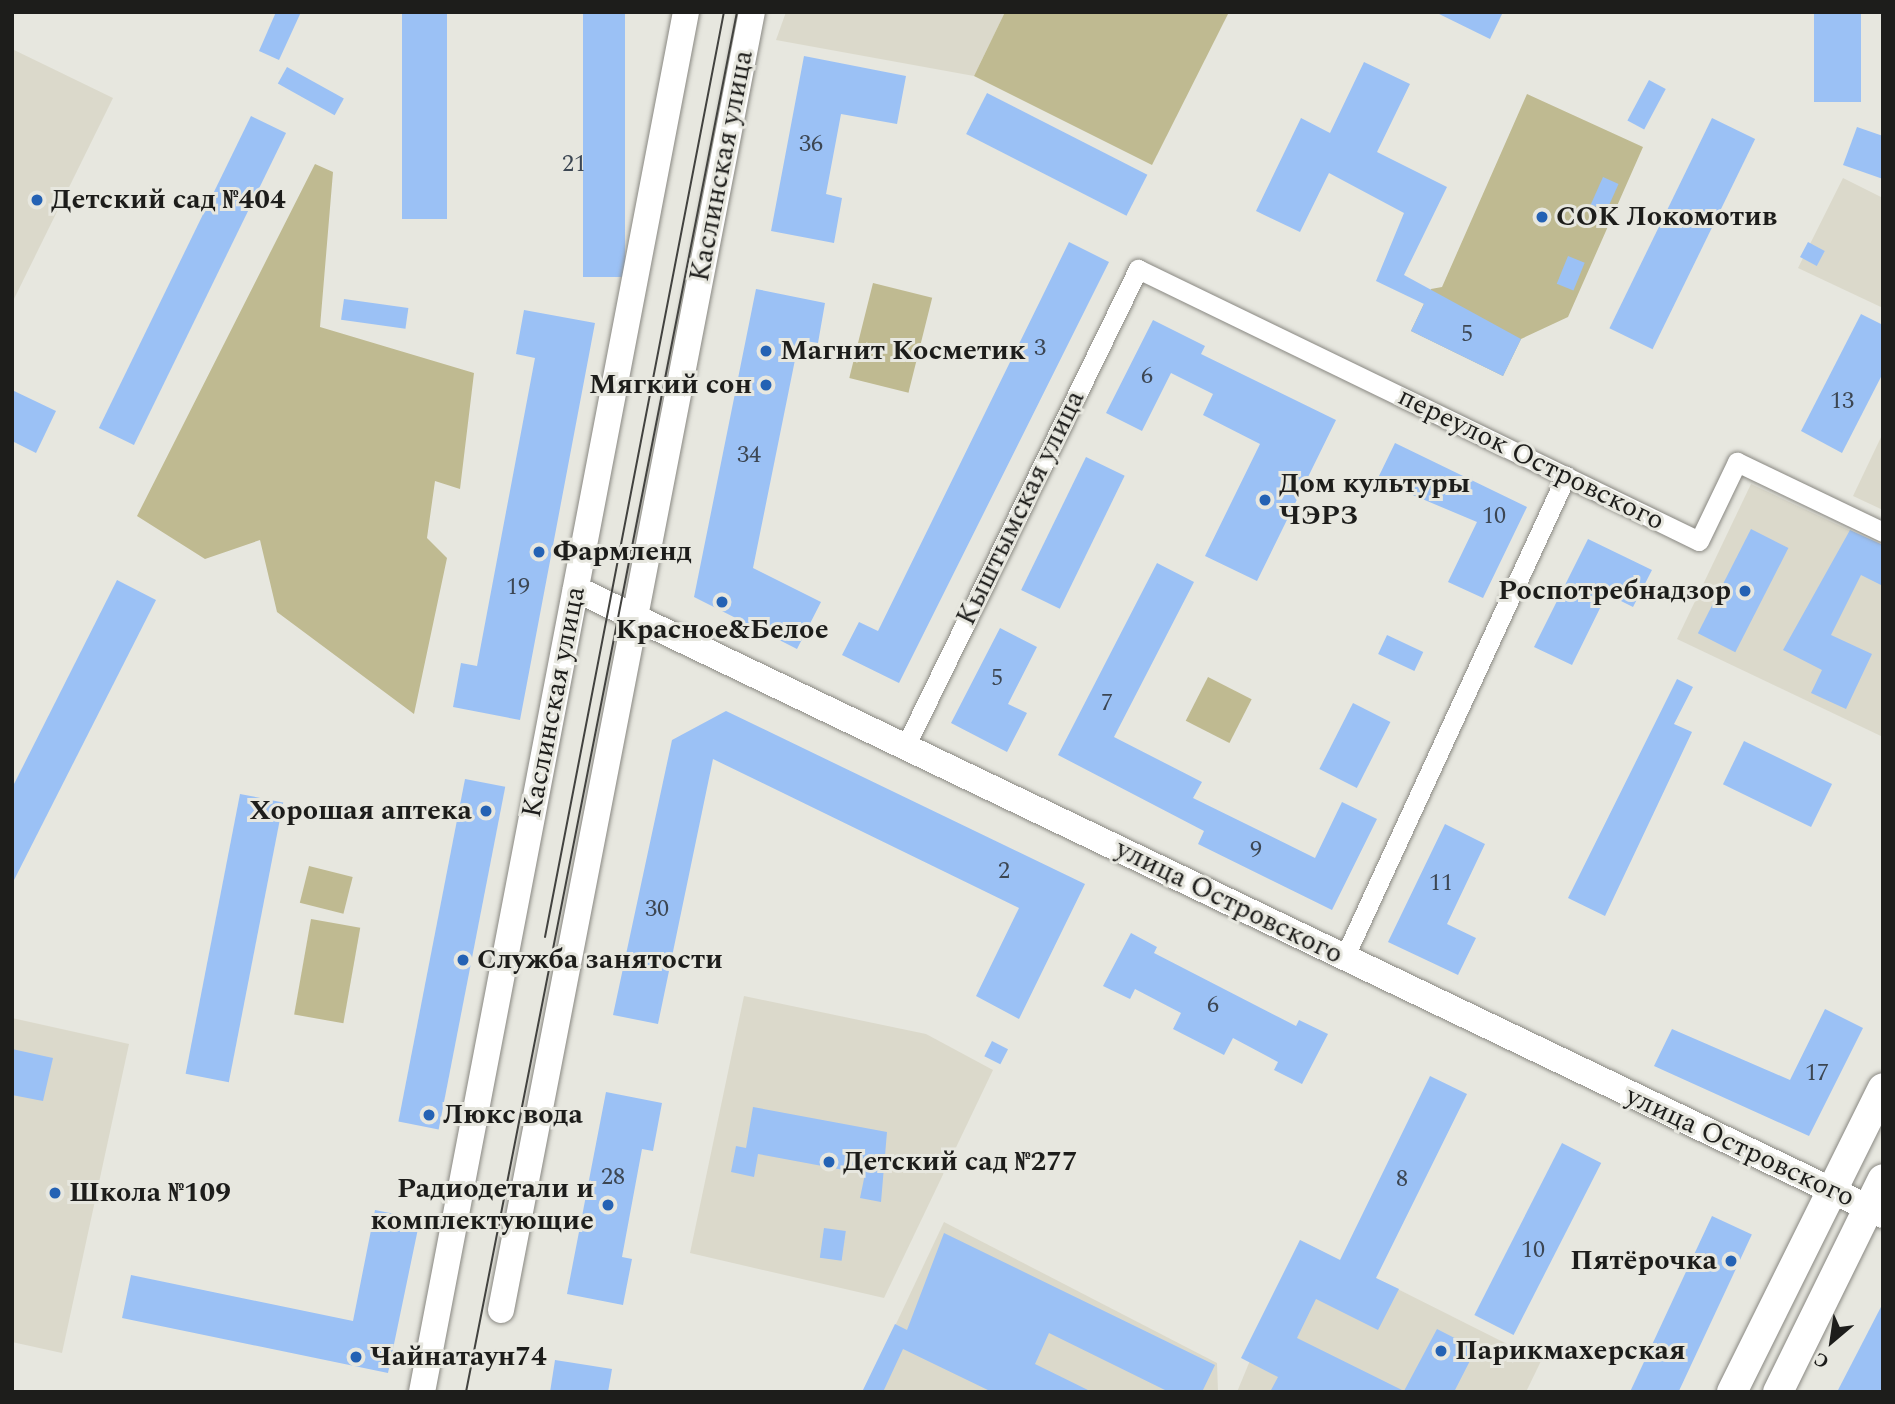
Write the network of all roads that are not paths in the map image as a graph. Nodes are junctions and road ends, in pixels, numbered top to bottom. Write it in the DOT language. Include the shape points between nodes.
graph roads {
  1 [pos="686,12"];
  2 [pos="752,12"];
  3 [pos="1138,269"];
  4 [pos="1566,476"];
  5 [pos="1883,532"];
  6 [pos="576,589"];
  7 [pos="635,617"];
  8 [pos="905,747"];
  9 [pos="1344,958"];
  10 [pos="1883,1088"];
  11 [pos="1883,1179"];
  12 [pos="1832,1190"];
  13 [pos="1875,1212"];
  14 [pos="501,1310"];
  15 [pos="422,1392"];
  16 [pos="1732,1392"];
  17 [pos="1778,1392"];
  1 -- 6 [label="main road, Каслинская улица"];
  2 -- 7 [label="main road, Каслинская улица"];
  3 -- 4 [label="street, переулок Островского"];
  3 -- 8 [label="street, Кыштымская улица"];
  4 -- 5 [label="street, переулок Островского" via="1699,541 1737,462"];
  4 -- 9 [label="street"];
  6 -- 7 [label="main road, улица Островского"];
  6 -- 15 [label="main road, Каслинская улица"];
  7 -- 8 [label="main road, улица Островского"];
  7 -- 14 [label="main road, Каслинская улица"];
  8 -- 9 [label="main road, улица Островского"];
  9 -- 12 [label="main road, улица Островского"];
  10 -- 12 [label="main road"];
  11 -- 13 [label="main road"];
  12 -- 13 [label="main road, улица Островского"];
  12 -- 16 [label="main road"];
  13 -- 17 [label="main road"];
}
